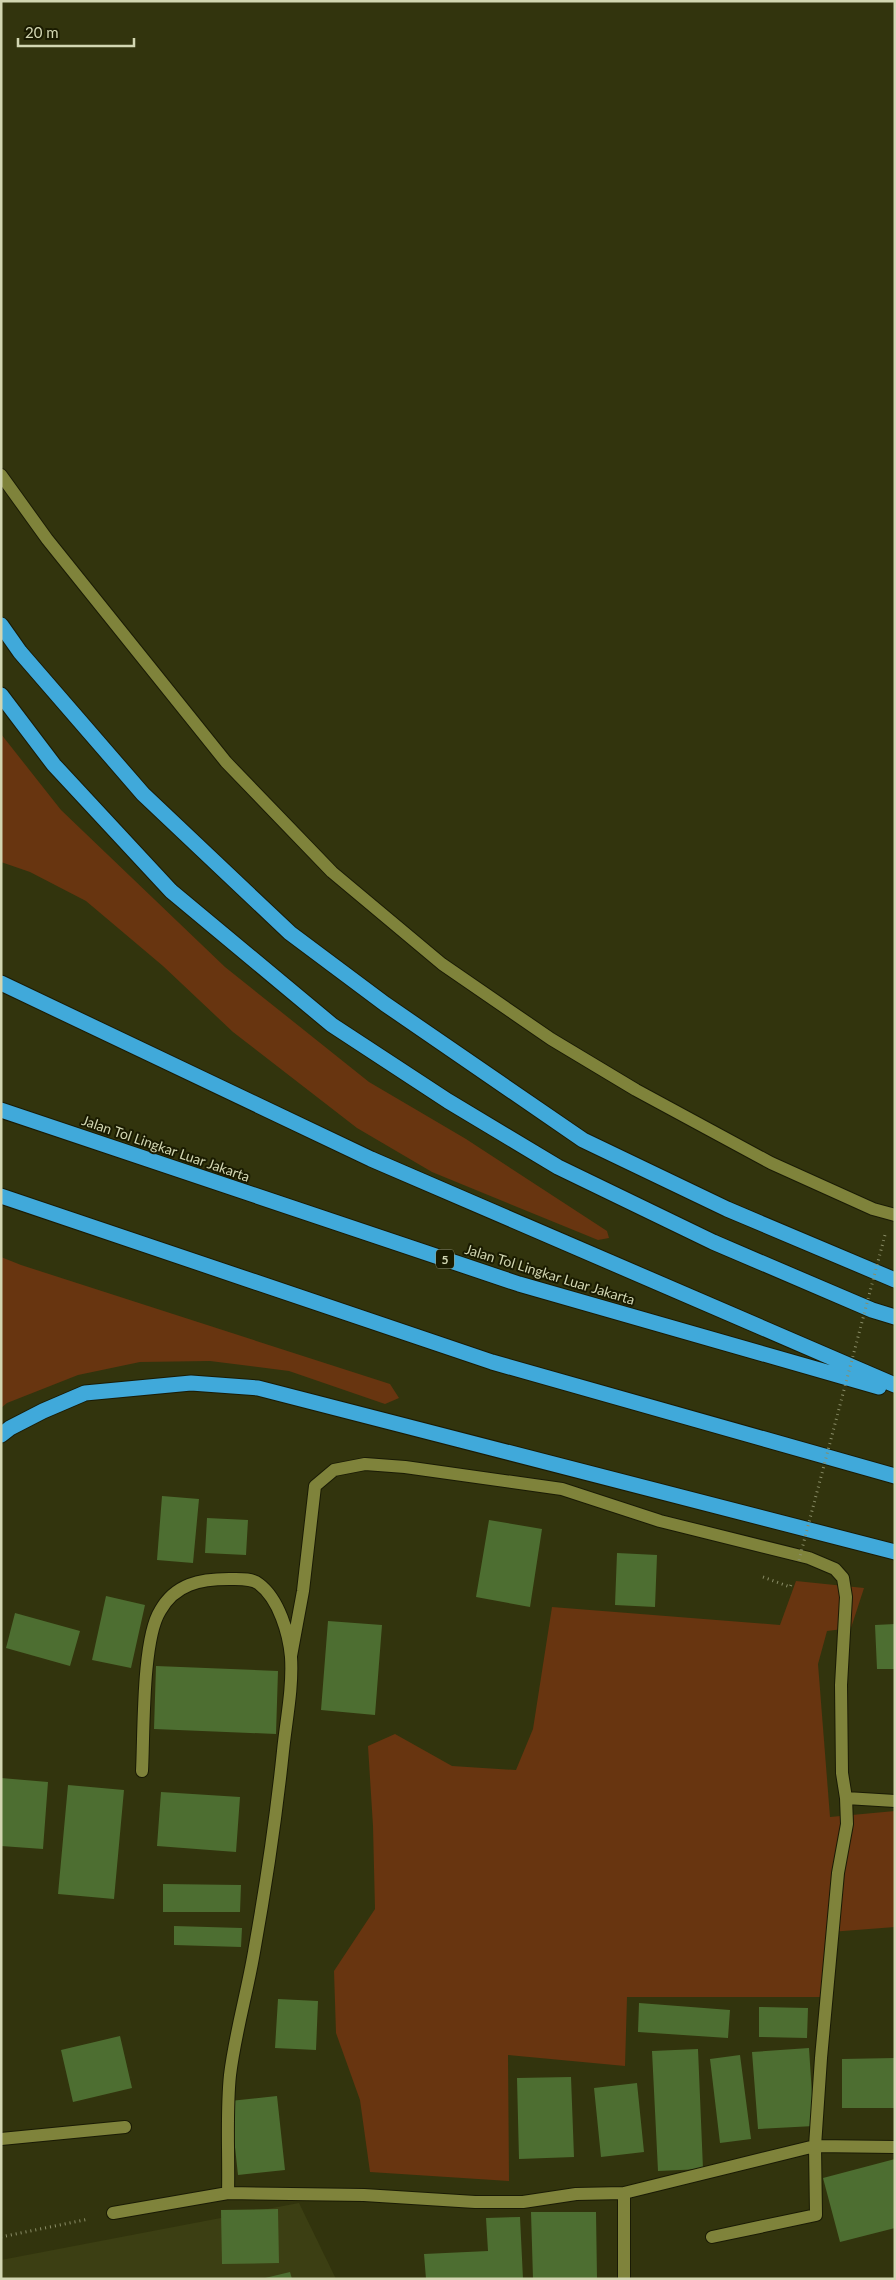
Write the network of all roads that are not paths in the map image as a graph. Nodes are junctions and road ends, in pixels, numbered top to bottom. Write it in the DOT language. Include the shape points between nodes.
graph roads {
  1 [pos="1,475"];
  2 [pos="1,624"];
  3 [pos="1,695"];
  4 [pos="1,983"];
  5 [pos="1,1110"];
  6 [pos="1,1196"];
  7 [pos="895,1215"];
  8 [pos="895,1280"];
  9 [pos="895,1317"];
  10 [pos="895,1385"];
  11 [pos="895,1391"];
  12 [pos="1,1435"];
  13 [pos="895,1476"];
  14 [pos="895,1552"];
  15 [pos="291,1656"];
  16 [pos="142,1771"];
  17 [pos="846,1798"];
  18 [pos="895,1801"];
  19 [pos="125,2126"];
  20 [pos="1,2139"];
  21 [pos="815,2146"];
  22 [pos="895,2147"];
  23 [pos="228,2192"];
  24 [pos="624,2193"];
  25 [pos="113,2213"];
  26 [pos="712,2237"];
  27 [pos="624,2279"];
  1 -- 7 [label="street" via="47,539 226,762 332,872 442,964 551,1039 636,1090 771,1163 873,1209"];
  2 -- 8 [label="highway" via="20,652 143,794 290,933 385,1004 583,1140 727,1209"];
  3 -- 9 [label="highway" via="54,765 171,891 332,1025 448,1101 558,1167 713,1242"];
  4 -- 10 [label="highway" via="371,1159"];
  5 -- 11 [label="highway, Jalan Tol Lingkar Luar Jakarta / 5" via="519,1284"];
  6 -- 13 [label="highway" via="492,1362"];
  12 -- 14 [label="highway" via="43,1411 85,1393 191,1383 258,1388"];
  15 -- 16 [label="street" via="279,1612 258,1583 243,1578 209,1579 176,1591 152,1626"];
  15 -- 17 [label="street" via="303,1591 315,1486 334,1470 365,1464 405,1467 568,1490 660,1521 809,1558 835,1569 843,1578 846,1597 841,1685 842,1773"];
  15 -- 23 [label="street" via="277,1806 230,2076"];
  17 -- 18 [label="street"];
  17 -- 21 [label="street" via="847,1824 838,1873"];
  19 -- 20 [label="street"];
  21 -- 22 [label="street"];
  21 -- 24 [label="street"];
  21 -- 26 [label="street" via="816,2215"];
  23 -- 24 [label="street" via="364,2195 475,2202 523,2202 576,2194"];
  23 -- 25 [label="street"];
  24 -- 27 [label="street"];
}
